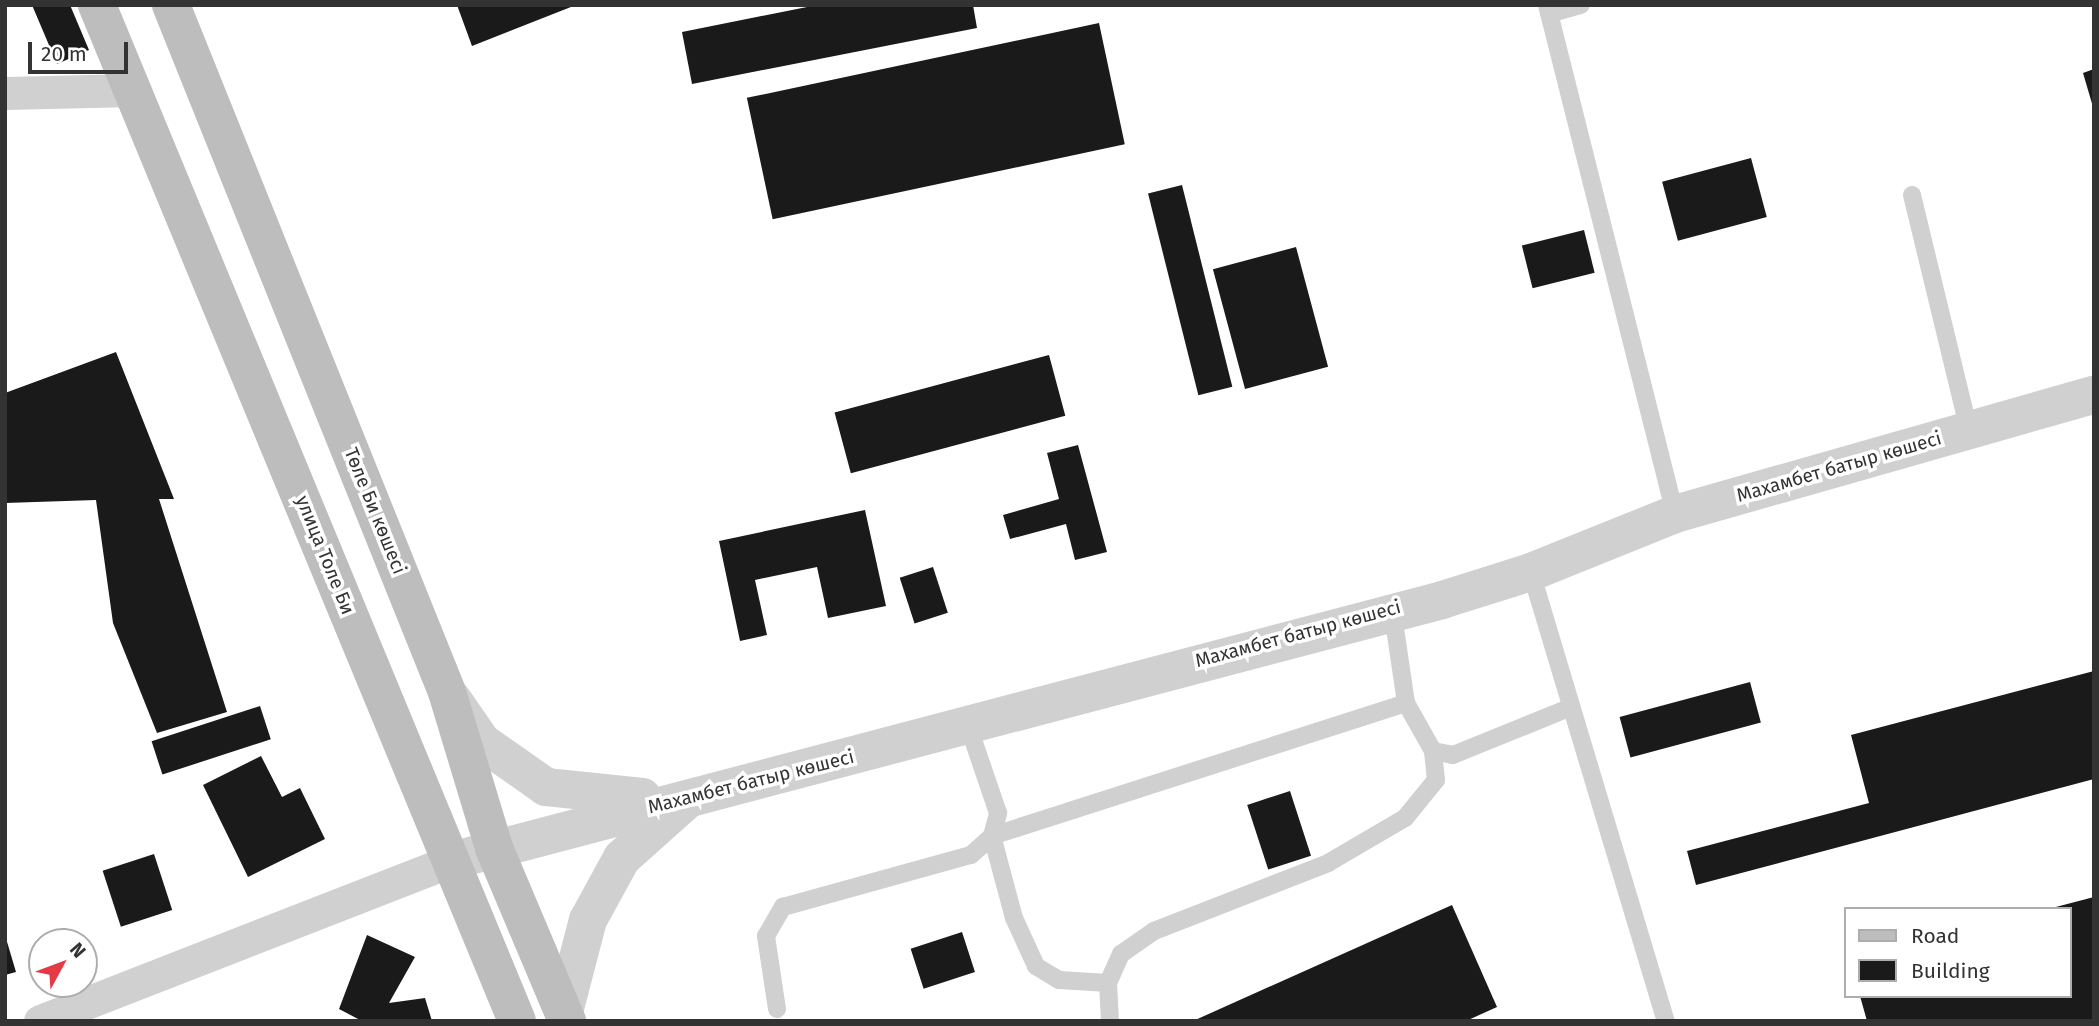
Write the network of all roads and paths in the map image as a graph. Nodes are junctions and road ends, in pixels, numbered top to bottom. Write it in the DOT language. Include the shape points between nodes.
graph roads {
  1 [pos="97,5"];
  2 [pos="171,5"];
  3 [pos="1581,5"];
  4 [pos="1548,10"];
  5 [pos="133,90"];
  6 [pos="5,93"];
  7 [pos="1912,195"];
  8 [pos="2094,395"];
  9 [pos="1969,430"];
  10 [pos="1675,514"];
  11 [pos="1531,572"];
  12 [pos="1392,608"];
  13 [pos="447,692"];
  14 [pos="1406,703"];
  15 [pos="1571,707"];
  16 [pos="967,722"];
  17 [pos="1433,751"];
  18 [pos="690,797"];
  19 [pos="992,836"];
  20 [pos="494,848"];
  21 [pos="451,861"];
  22 [pos="1108,983"];
  23 [pos="777,1009"];
  24 [pos="565,1017"];
  25 [pos="40,1021"];
  26 [pos="517,1021"];
  27 [pos="1110,1021"];
  28 [pos="1666,1021"];
  1 -- 5 [label="main road, улица Толе Би"];
  2 -- 13 [label="main road, Төле Би көшесі"];
  3 -- 4 [label="lane"];
  4 -- 10 [label="lane"];
  5 -- 6 [label="street"];
  5 -- 21 [label="main road, улица Толе Би"];
  7 -- 9 [label="lane"];
  8 -- 9 [label="street, Махамбет батыр көшесі"];
  9 -- 10 [label="street, Махамбет батыр көшесі"];
  10 -- 11 [label="street, Махамбет батыр көшесі"];
  11 -- 12 [label="street, Махамбет батыр көшесі"];
  11 -- 15 [label="lane"];
  12 -- 14 [label="lane"];
  12 -- 16 [label="street, Махамбет батыр көшесі"];
  13 -- 18 [label="street" via="482,742 546,787 608,797"];
  13 -- 20 [label="main road, Төле Би көшесі"];
  14 -- 17 [label="lane"];
  14 -- 19 [label="lane"];
  15 -- 17 [label="lane" via="1453,755"];
  15 -- 28 [label="lane"];
  16 -- 18 [label="street, Махамбет батыр көшесі"];
  16 -- 19 [label="lane" via="998,813"];
  17 -- 22 [label="lane" via="1436,780 1405,818 1328,863 1154,931 1121,954"];
  18 -- 20 [label="street, Махамбет батыр көшесі"];
  18 -- 24 [label="street" via="622,858 588,920"];
  19 -- 22 [label="lane" via="1014,918 1036,966 1059,980"];
  19 -- 23 [label="lane" via="971,855 783,907 766,936"];
  20 -- 21 [label="street, Махамбет батыр көшесі"];
  20 -- 24 [label="main road, Төле Би көшесі"];
  21 -- 25 [label="street"];
  21 -- 26 [label="main road, улица Толе Би"];
  22 -- 27 [label="lane"];
}
